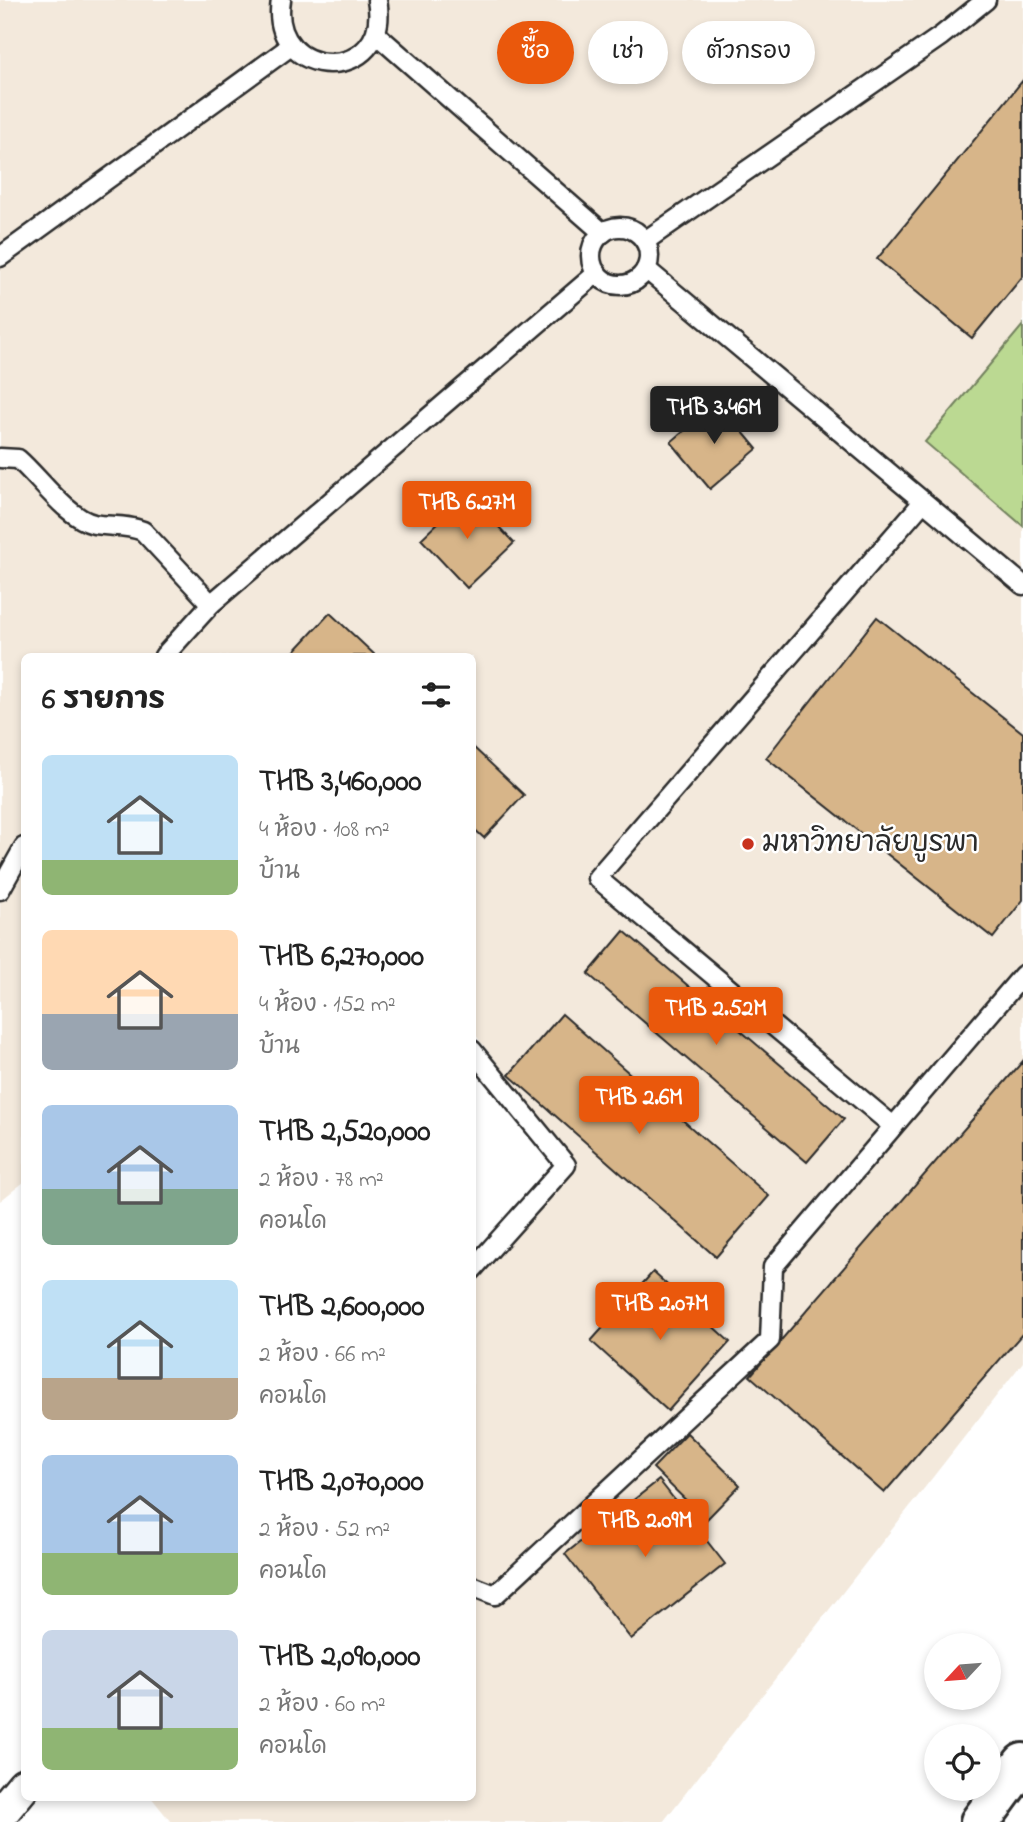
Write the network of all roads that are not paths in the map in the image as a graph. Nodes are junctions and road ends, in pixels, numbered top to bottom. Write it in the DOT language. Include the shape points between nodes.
graph roads {
  1 [pos="281,0"];
  2 [pos="377,0"];
  3 [pos="986,0"];
  4 [pos="376,34"];
  5 [pos="291,46"];
  6 [pos="603,233"];
  7 [pos="645,241"];
  8 [pos="0,257"];
  9 [pos="646,270"];
  10 [pos="597,272"];
  11 [pos="0,458"];
  12 [pos="923,502"];
  13 [pos="1023,585"];
  14 [pos="211,604"];
  15 [pos="167,653"];
  16 [pos="21,852"];
  17 [pos="0,890"];
  18 [pos="1023,975"];
  19 [pos="476,1054"];
  20 [pos="893,1126"];
  21 [pos="476,1266"];
  22 [pos="476,1588"];
  23 [pos="1023,1763"];
  24 [pos="21,1789"];
  25 [pos="0,1814"];
  26 [pos="979,1822"];
  1 -- 5 [label="lane" via="279,19"];
  2 -- 4 [label="lane"];
  3 -- 7 [label="lane"];
  4 -- 5 [label="lane" via="367,49 340,63 321,64 304,58"];
  4 -- 6 [label="lane"];
  5 -- 8 [label="lane"];
  6 -- 7 [label="lane" via="612,228 629,229"];
  6 -- 10 [label="lane" via="592,251"];
  7 -- 9 [label="lane"];
  9 -- 10 [label="lane" via="640,278 621,285 611,284"];
  9 -- 12 [label="lane"];
  10 -- 14 [label="lane"];
  11 -- 14 [label="lane" via="19,459 66,507 92,523 128,525 143,531"];
  12 -- 13 [label="lane"];
  12 -- 20 [label="lane" via="597,878"];
  14 -- 15 [label="lane"];
  16 -- 17 [label="lane"];
  18 -- 20 [label="lane"];
  19 -- 21 [label="lane" via="566,1165"];
  20 -- 22 [label="lane" via="774,1266 770,1340 495,1595"];
  23 -- 26 [label="street"];
  24 -- 25 [label="street"];
}
